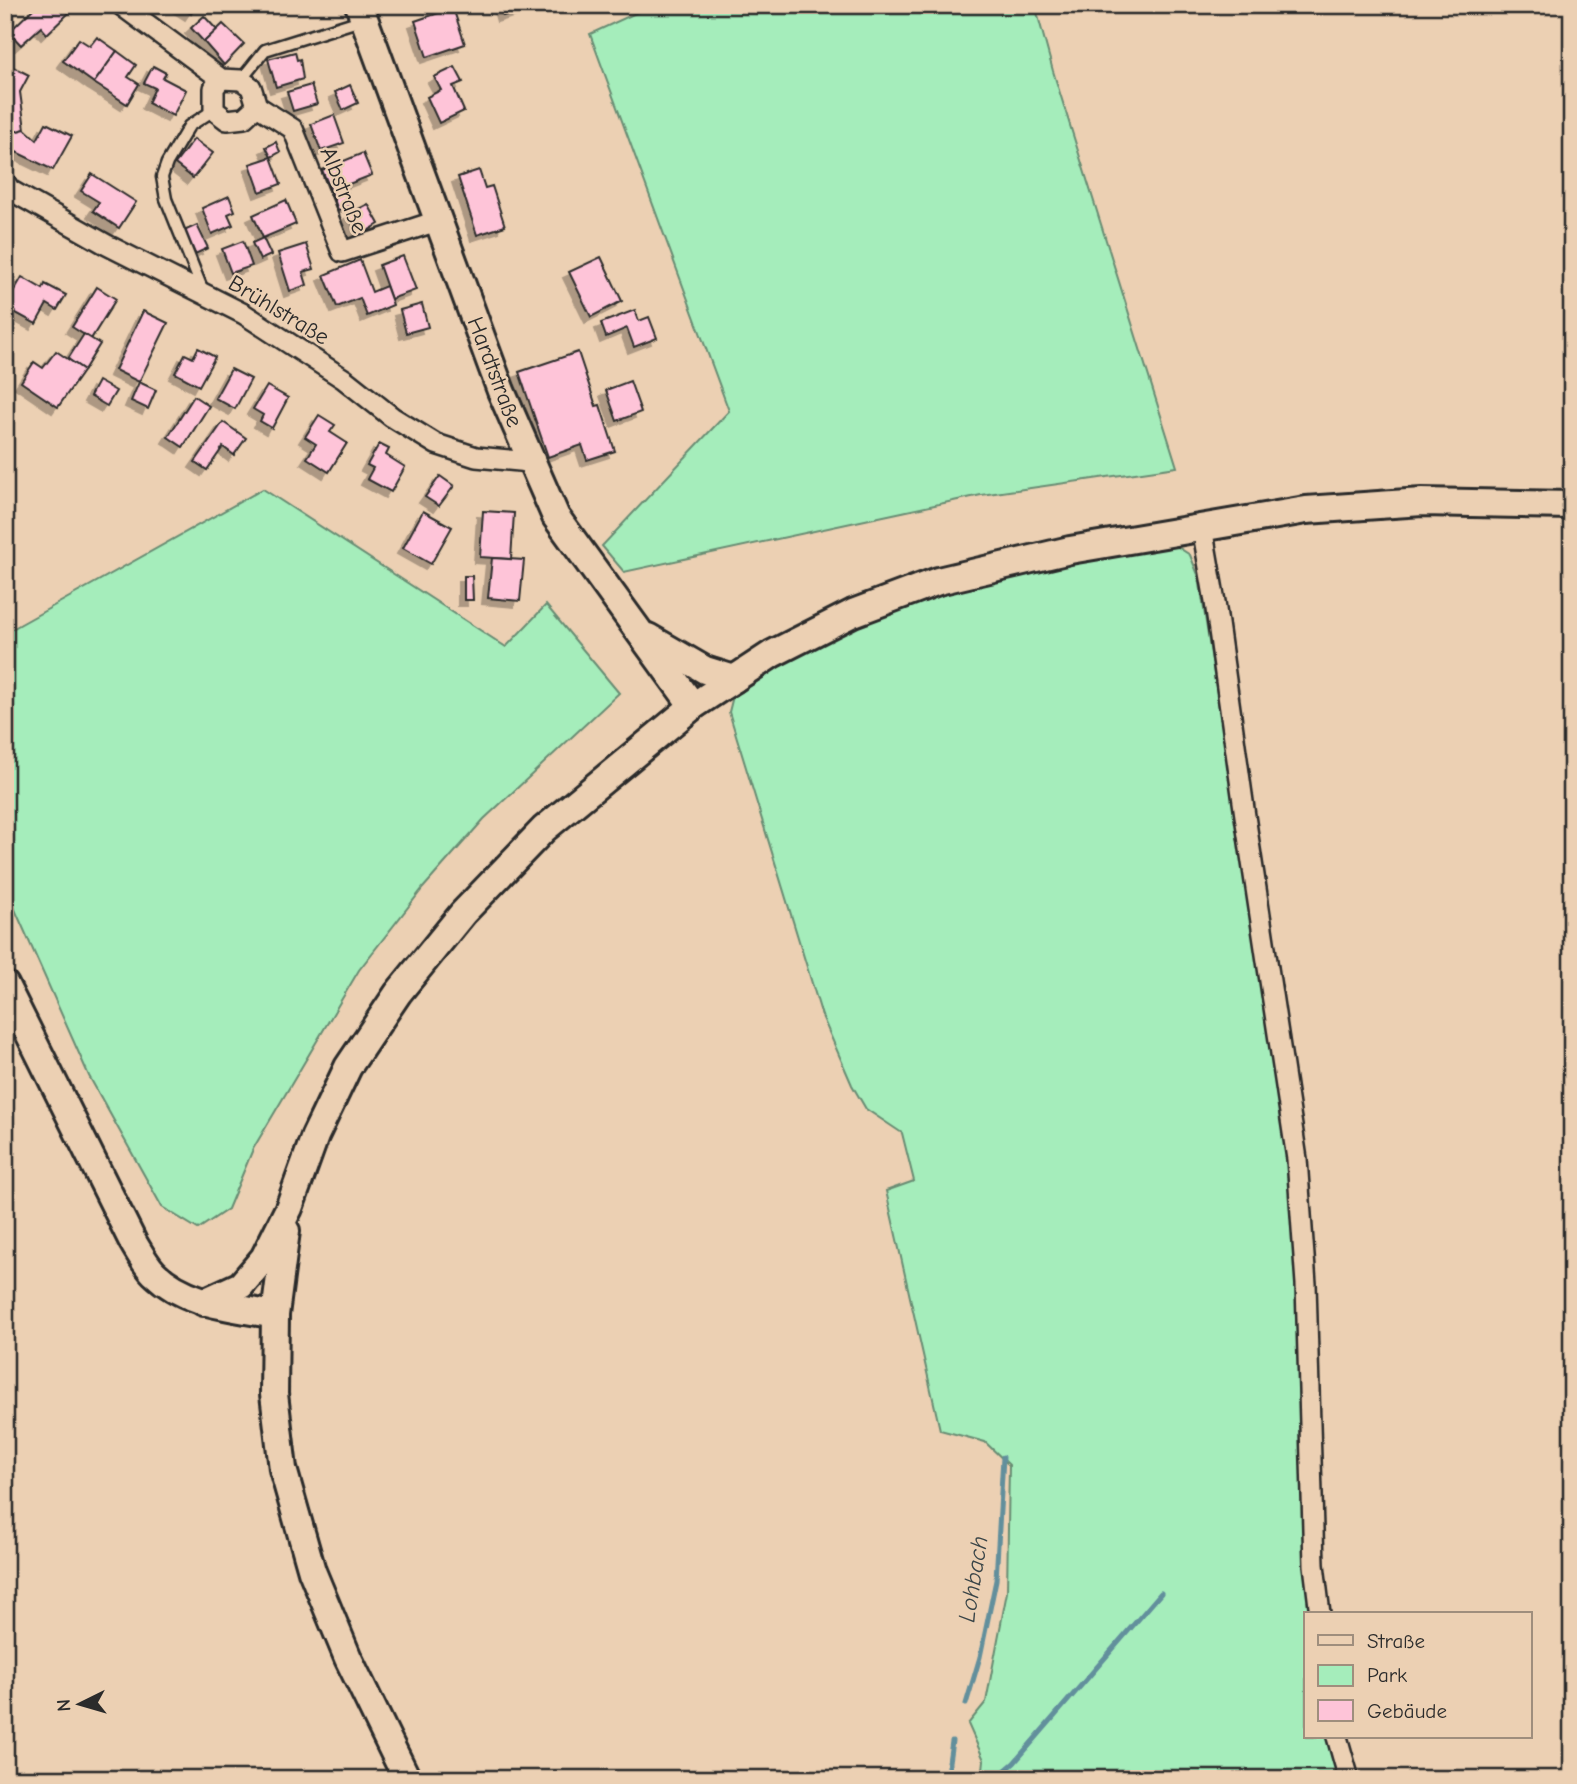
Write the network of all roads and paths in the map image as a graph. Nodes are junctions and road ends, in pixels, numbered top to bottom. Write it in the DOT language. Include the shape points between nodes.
graph roads {
  1 [pos="121,5"];
  2 [pos="362,12"];
  3 [pos="221,79"];
  4 [pos="241,80"];
  5 [pos="257,106"];
  6 [pos="214,110"];
  7 [pos="5,182"];
  8 [pos="440,220"];
  9 [pos="204,293"];
  10 [pos="530,462"];
  11 [pos="1572,505"];
  12 [pos="1202,527"];
  13 [pos="639,631"];
  14 [pos="734,679"];
  15 [pos="693,706"];
  16 [pos="5,985"];
  17 [pos="289,1208"];
  18 [pos="204,1302"];
  19 [pos="275,1315"];
  20 [pos="1320,1612"];
  21 [pos="1336,1738"];
  22 [pos="407,1779"];
  23 [pos="1349,1779"];
  1 -- 3 [label="street"];
  2 -- 4 [label="lane" via="265,50"];
  2 -- 8 [label="main road, Hardtstraße"];
  3 -- 4 [label="street"];
  3 -- 6 [label="street" via="214,88"];
  4 -- 5 [label="street, Albstraße" via="251,87"];
  5 -- 6 [label="street" via="244,118 227,120"];
  5 -- 8 [label="street, Albstraße" via="293,130 342,252"];
  6 -- 9 [label="lane" via="189,127 162,177 166,199"];
  7 -- 9 [label="street, Brühlstraße" via="10,190 107,245"];
  8 -- 10 [label="main road, Hardtstraße"];
  9 -- 10 [label="street, Brühlstraße" via="344,379 436,444 475,457"];
  10 -- 13 [label="main road, Hardtstraße" via="556,517"];
  11 -- 12 [label="main road" via="1422,502 1306,510"];
  12 -- 14 [label="main road" via="1070,550 938,581 853,613"];
  12 -- 20 [label="street" via="1297,1159"];
  13 -- 14 [label="main road" via="705,670"];
  13 -- 15 [label="main road, Hardtstraße"];
  14 -- 15 [label="main road"];
  15 -- 17 [label="main road" via="544,829 463,913 406,983 348,1068 315,1136"];
  16 -- 18 [label="main road" via="133,1242 153,1272 178,1292"];
  17 -- 18 [label="main road" via="264,1258 241,1284"];
  17 -- 19 [label="main road"];
  18 -- 19 [label="main road"];
  19 -- 22 [label="main road" via="274,1394 283,1469 312,1571"];
  21 -- 23 [label="street"];
}
